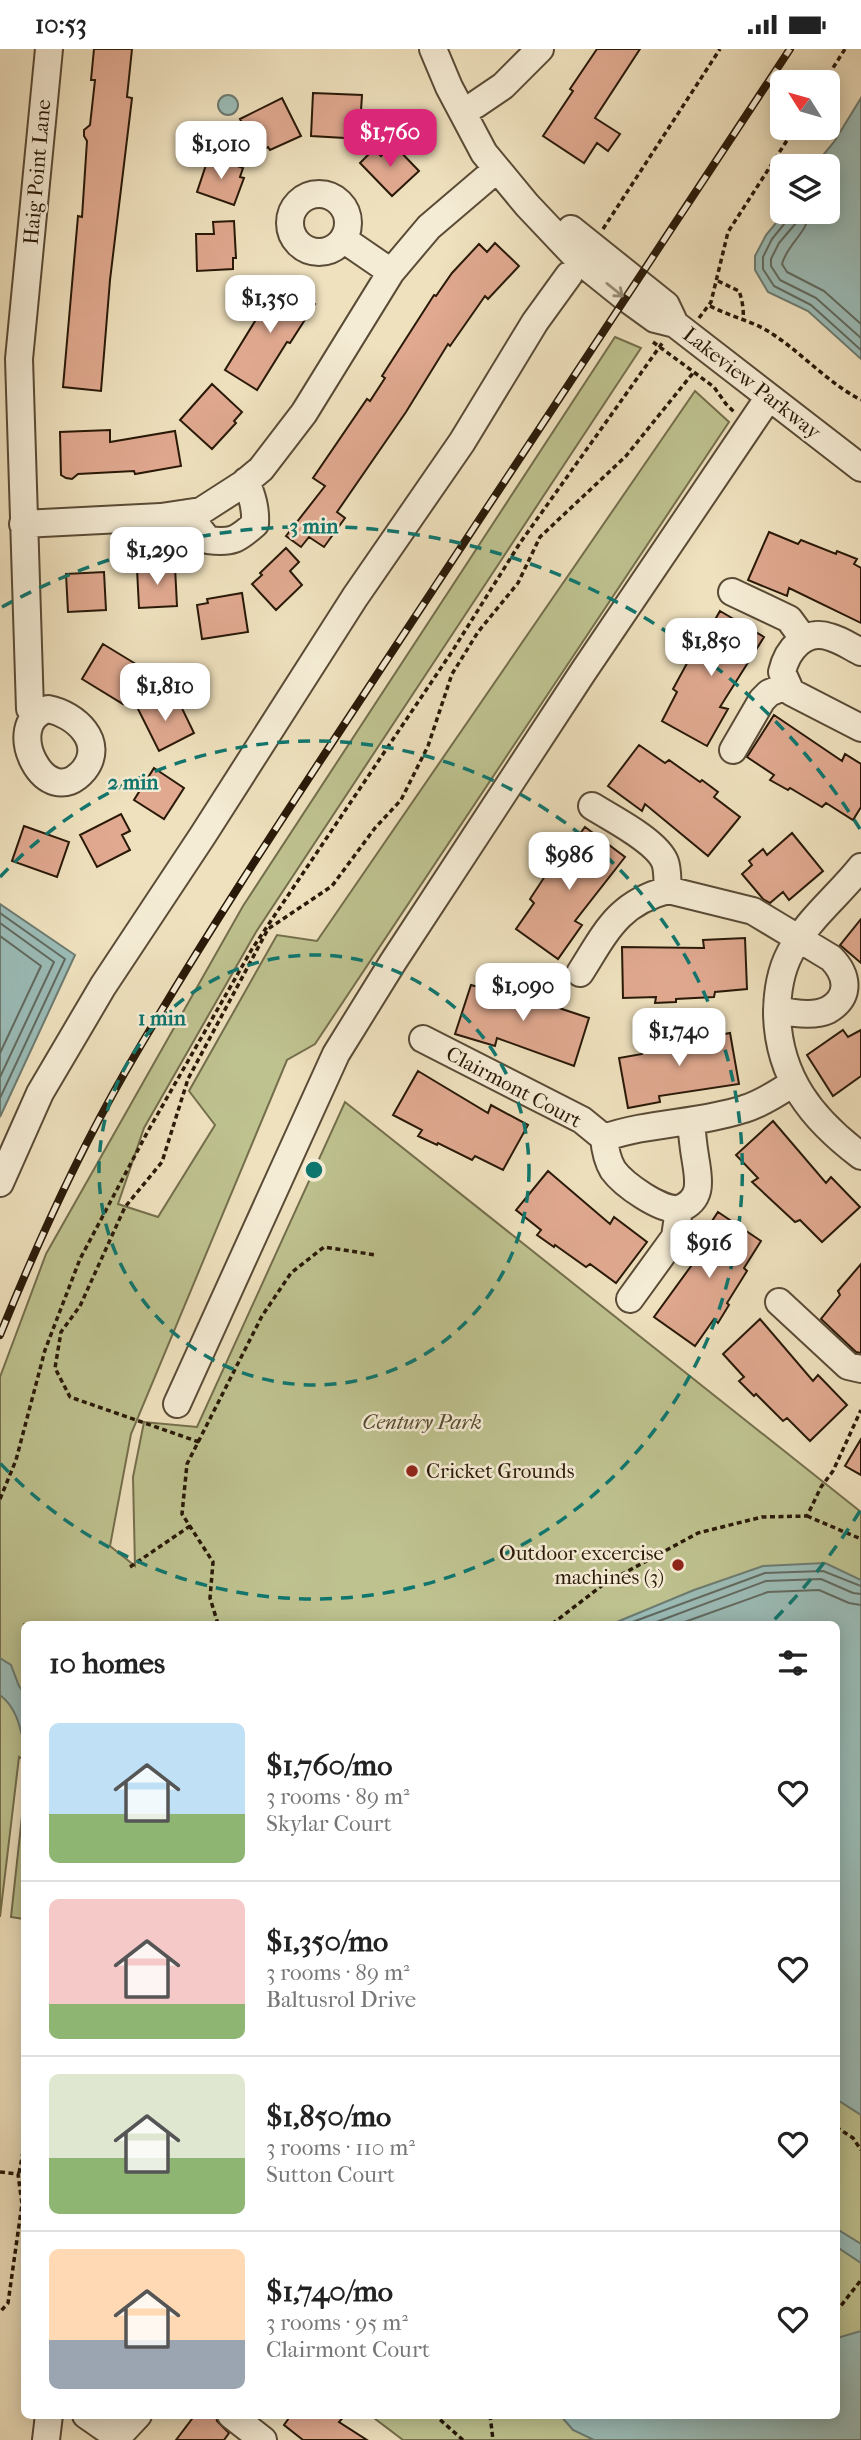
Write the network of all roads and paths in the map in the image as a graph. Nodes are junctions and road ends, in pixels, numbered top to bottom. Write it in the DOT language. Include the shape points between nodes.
graph roads {
  1 [pos="48,49"];
  2 [pos="433,49"];
  3 [pos="452,49"];
  4 [pos="540,49"];
  5 [pos="720,49"];
  6 [pos="845,49"];
  7 [pos="832,70"];
  8 [pos="475,105"];
  9 [pos="787,140"];
  10 [pos="497,169"];
  11 [pos="344,239"];
  12 [pos="596,239"];
  13 [pos="391,272"];
  14 [pos="569,275"];
  15 [pos="718,281"];
  16 [pos="743,318"];
  17 [pos="675,324"];
  18 [pos="769,397"];
  19 [pos="861,400"];
  20 [pos="750,426"];
  21 [pos="861,468"];
  22 [pos="246,481"];
  23 [pos="187,513"];
  24 [pos="23,524"];
  25 [pos="732,592"];
  26 [pos="803,638"];
  27 [pos="861,652"];
  28 [pos="786,686"];
  29 [pos="33,713"];
  30 [pos="861,728"];
  31 [pos="733,750"];
  32 [pos="592,806"];
  33 [pos="861,867"];
  34 [pos="668,890"];
  35 [pos="799,939"];
  36 [pos="580,973"];
  37 [pos="851,999"];
  38 [pos="777,1010"];
  39 [pos="423,1039"];
  40 [pos="793,1083"];
  41 [pos="691,1121"];
  42 [pos="604,1138"];
  43 [pos="861,1156"];
  44 [pos="0,1183"];
  45 [pos="679,1209"];
  46 [pos="376,1255"];
  47 [pos="630,1299"];
  48 [pos="779,1301"];
  49 [pos="861,1369"];
  50 [pos="177,1404"];
  51 [pos="861,1411"];
  52 [pos="199,1442"];
  53 [pos="0,1499"];
  54 [pos="807,1516"];
  55 [pos="190,1526"];
  56 [pos="861,1539"];
  57 [pos="130,1567"];
  58 [pos="217,1621"];
  59 [pos="556,1621"];
  60 [pos="840,2130"];
  61 [pos="861,2150"];
  62 [pos="21,2160"];
  63 [pos="0,2172"];
  64 [pos="18,2173"];
  65 [pos="21,2196"];
  66 [pos="21,2211"];
  67 [pos="861,2280"];
  68 [pos="840,2307"];
  69 [pos="0,2312"];
  70 [pos="49,2419"];
  71 [pos="92,2419"];
  72 [pos="134,2419"];
  73 [pos="236,2419"];
  74 [pos="438,2419"];
  75 [pos="490,2419"];
  76 [pos="46,2440"];
  77 [pos="263,2440"];
  78 [pos="463,2440"];
  79 [pos="493,2440"];
  1 -- 24 [label="street, Haig Point Lane" via="19,359"];
  2 -- 10 [label="street, Lakeview Parkway" via="462,112"];
  3 -- 8 [label="street, Lakeview Parkway"];
  4 -- 8 [label="street" via="503,86"];
  5 -- 12 [label="path"];
  6 -- 7 [label="path"];
  8 -- 17 [label="street, Lakeview Parkway" via="495,144 554,213 666,305"];
  9 -- 15 [label="path" via="729,232"];
  10 -- 13 [label="street" via="429,227"];
  10 -- 17 [label="street, Lakeview Parkway, one-way" via="580,261 655,319"];
  11 -- 13 [label="street"];
  13 -- 22 [label="street" via="304,413 261,469"];
  14 -- 44 [label="street" via="103,986 40,1093"];
  15 -- 16 [label="path" via="738,291"];
  15 -- 16 [label="path" via="710,304"];
  16 -- 19 [label="path" via="774,335"];
  17 -- 18 [label="street, Lakeview Parkway"];
  17 -- 53 [label="path" via="520,543 252,949 80,1259 45,1350 16,1460"];
  18 -- 20 [label="street"];
  18 -- 21 [label="street, Lakeview Parkway"];
  20 -- 50 [label="street" via="583,672 336,1054"];
  20 -- 52 [label="path" via="714,387 693,373 626,456 540,537 518,583 478,632 452,674 428,746 401,800 332,886 268,929 188,1079 162,1162 125,1207 80,1306 61,1332 55,1367 70,1397"];
  22 -- 23 [label="street" via="201,511"];
  22 -- 23 [label="street" via="253,496 255,524 241,536 226,543 208,540"];
  23 -- 24 [label="street"];
  24 -- 29 [label="street, Haig Point Lane"];
  25 -- 26 [label="street" via="789,618"];
  26 -- 27 [label="street" via="828,636"];
  26 -- 28 [label="street" via="783,665"];
  28 -- 30 [label="street"];
  28 -- 31 [label="street" via="762,700"];
  32 -- 34 [label="street" via="661,855"];
  33 -- 35 [label="street"];
  34 -- 35 [label="street" via="753,911"];
  34 -- 36 [label="street" via="647,895 623,911"];
  35 -- 37 [label="street" via="841,968"];
  35 -- 38 [label="street" via="783,971"];
  37 -- 38 [label="street" via="827,1010"];
  38 -- 40 [label="street" via="783,1060"];
  39 -- 42 [label="street, Clairmont Court" via="582,1120"];
  40 -- 41 [label="street, Clairmont Court" via="745,1109"];
  40 -- 43 [label="street" via="828,1127"];
  41 -- 42 [label="street, Clairmont Court" via="625,1130"];
  41 -- 45 [label="street" via="699,1187 695,1198"];
  42 -- 45 [label="street, Clairmont Court" via="614,1171 664,1208"];
  45 -- 47 [label="street" via="675,1237"];
  46 -- 52 [label="path" via="324,1247 291,1273 262,1316"];
  48 -- 49 [label="street" via="848,1366"];
  51 -- 54 [label="path"];
  52 -- 55 [label="path" via="187,1464 182,1514"];
  54 -- 56 [label="path"];
  54 -- 59 [label="path" via="762,1517 698,1533 604,1584"];
  55 -- 57 [label="path"];
  55 -- 58 [label="path" via="213,1562 209,1598"];
  60 -- 61 [label="path"];
  62 -- 64 [label="path"];
  63 -- 64 [label="path"];
  64 -- 65 [label="path"];
  66 -- 69 [label="path" via="8,2303"];
  67 -- 68 [label="path"];
  70 -- 76 [label="street"];
  71 -- 72 [label="street" via="109,2431 123,2431"];
  73 -- 77 [label="street"];
  74 -- 78 [label="path"];
  75 -- 79 [label="path"];
}
